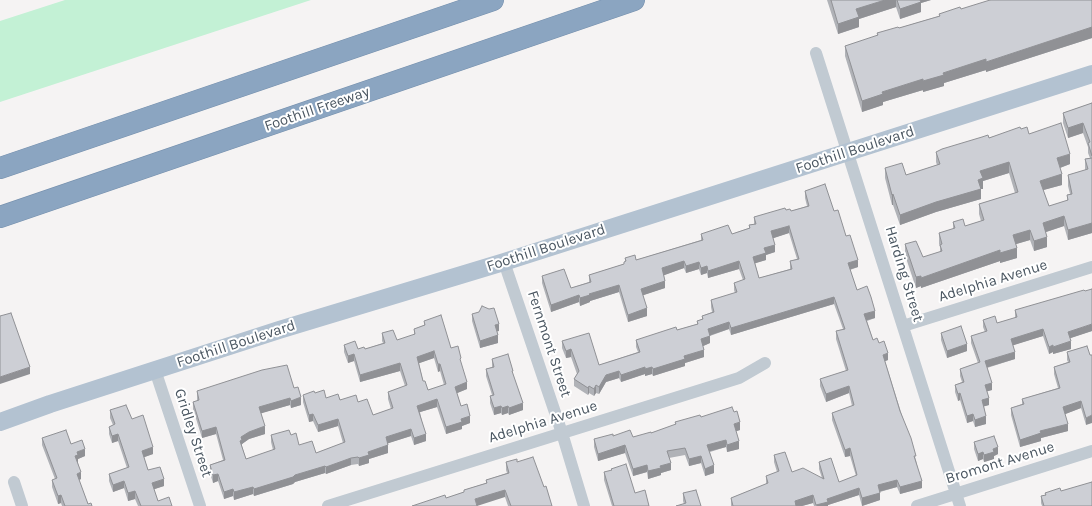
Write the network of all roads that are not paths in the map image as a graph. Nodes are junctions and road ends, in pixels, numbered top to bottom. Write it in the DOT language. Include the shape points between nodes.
graph roads {
  1 [pos="493,0"];
  2 [pos="634,0"];
  3 [pos="816,53"];
  4 [pos="1092,74"];
  5 [pos="848,152"];
  6 [pos="0,168"];
  7 [pos="0,217"];
  8 [pos="504,262"];
  9 [pos="1092,267"];
  10 [pos="903,326"];
  11 [pos="765,363"];
  12 [pos="155,370"];
  13 [pos="0,422"];
  14 [pos="562,433"];
  15 [pos="1092,451"];
  16 [pos="14,482"];
  17 [pos="956,494"];
  18 [pos="22,506"];
  19 [pos="200,506"];
  20 [pos="328,506"];
  21 [pos="584,506"];
  22 [pos="917,506"];
  23 [pos="960,506"];
  1 -- 6 [label="highway"];
  2 -- 7 [label="highway, Foothill Freeway"];
  3 -- 5 [label="street, Harding Street"];
  4 -- 5 [label="main road, Foothill Boulevard"];
  5 -- 8 [label="main road, Foothill Boulevard"];
  5 -- 10 [label="street, Harding Street"];
  8 -- 12 [label="main road, Foothill Boulevard"];
  8 -- 14 [label="street, Fernmont Street"];
  9 -- 10 [label="street, Adelphia Avenue"];
  10 -- 17 [label="street, Harding Street"];
  11 -- 14 [label="street, Adelphia Avenue" via="739,378"];
  12 -- 13 [label="main road, Foothill Boulevard"];
  12 -- 19 [label="street, Gridley Street"];
  14 -- 20 [label="street, Adelphia Avenue"];
  14 -- 21 [label="street, Fernmont Street"];
  15 -- 17 [label="street, Bromont Avenue"];
  16 -- 18 [label="street"];
  17 -- 22 [label="street, Bromont Avenue"];
  17 -- 23 [label="street, Harding Street"];
}
